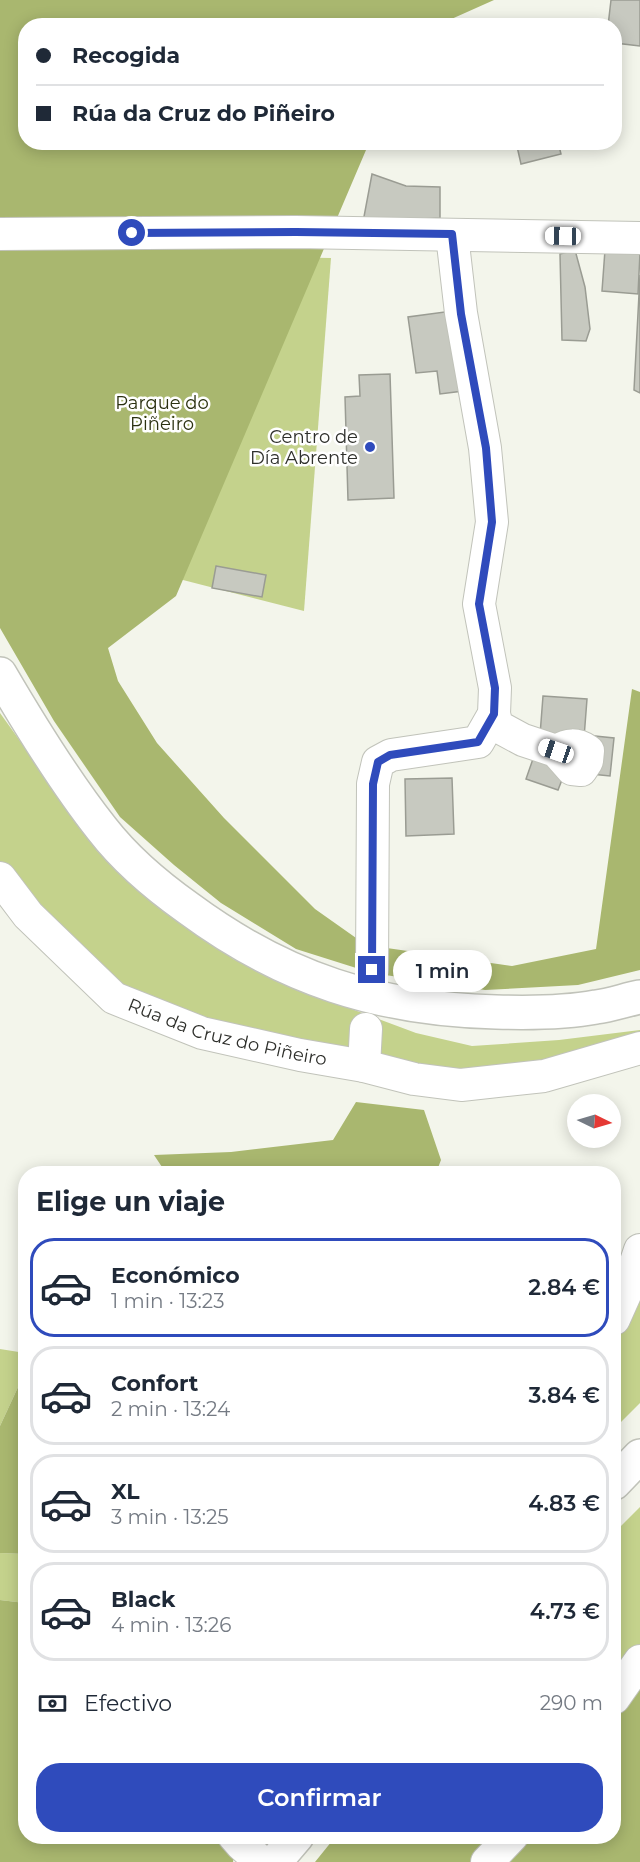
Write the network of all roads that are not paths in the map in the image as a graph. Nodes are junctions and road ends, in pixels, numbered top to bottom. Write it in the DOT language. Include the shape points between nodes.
graph roads {
  1 [pos="0,234"];
  2 [pos="452,234"];
  3 [pos="640,238"];
  4 [pos="0,674"];
  5 [pos="494,714"];
  6 [pos="556,751"];
  7 [pos="0,878"];
  8 [pos="372,970"];
  9 [pos="640,997"];
  10 [pos="366,1029"];
  11 [pos="640,1048"];
  12 [pos="364,1066"];
  13 [pos="640,1250"];
  14 [pos="621,1303"];
  15 [pos="640,1456"];
  16 [pos="621,1476"];
  17 [pos="640,1661"];
  18 [pos="621,1688"];
  19 [pos="241,1844"];
  20 [pos="290,1844"];
  21 [pos="504,1844"];
  22 [pos="261,1862"];
  23 [pos="275,1862"];
  24 [pos="487,1862"];
  1 -- 2 [label="street"];
  2 -- 3 [label="street"];
  2 -- 5 [label="street" via="461,314 486,448 492,522 479,604 495,688"];
  4 -- 9 [label="main road" via="34,731 103,830 154,883 208,923 272,961 321,982 377,999 450,1011 524,1013 595,1007"];
  5 -- 6 [label="street" via="497,726"];
  5 -- 8 [label="street" via="478,742 390,755 378,762 373,784"];
  7 -- 12 [label="street, Rúa da Cruz do Piñeiro" via="28,915 114,998 202,1033"];
  10 -- 12 [label="street"];
  11 -- 12 [label="street, Rúa da Cruz do Piñeiro" via="543,1076 461,1085 414,1079"];
  13 -- 14 [label="street"];
  15 -- 16 [label="main road"];
  17 -- 18 [label="street"];
  19 -- 22 [label="street"];
  20 -- 23 [label="main road"];
  21 -- 24 [label="street"];
}
